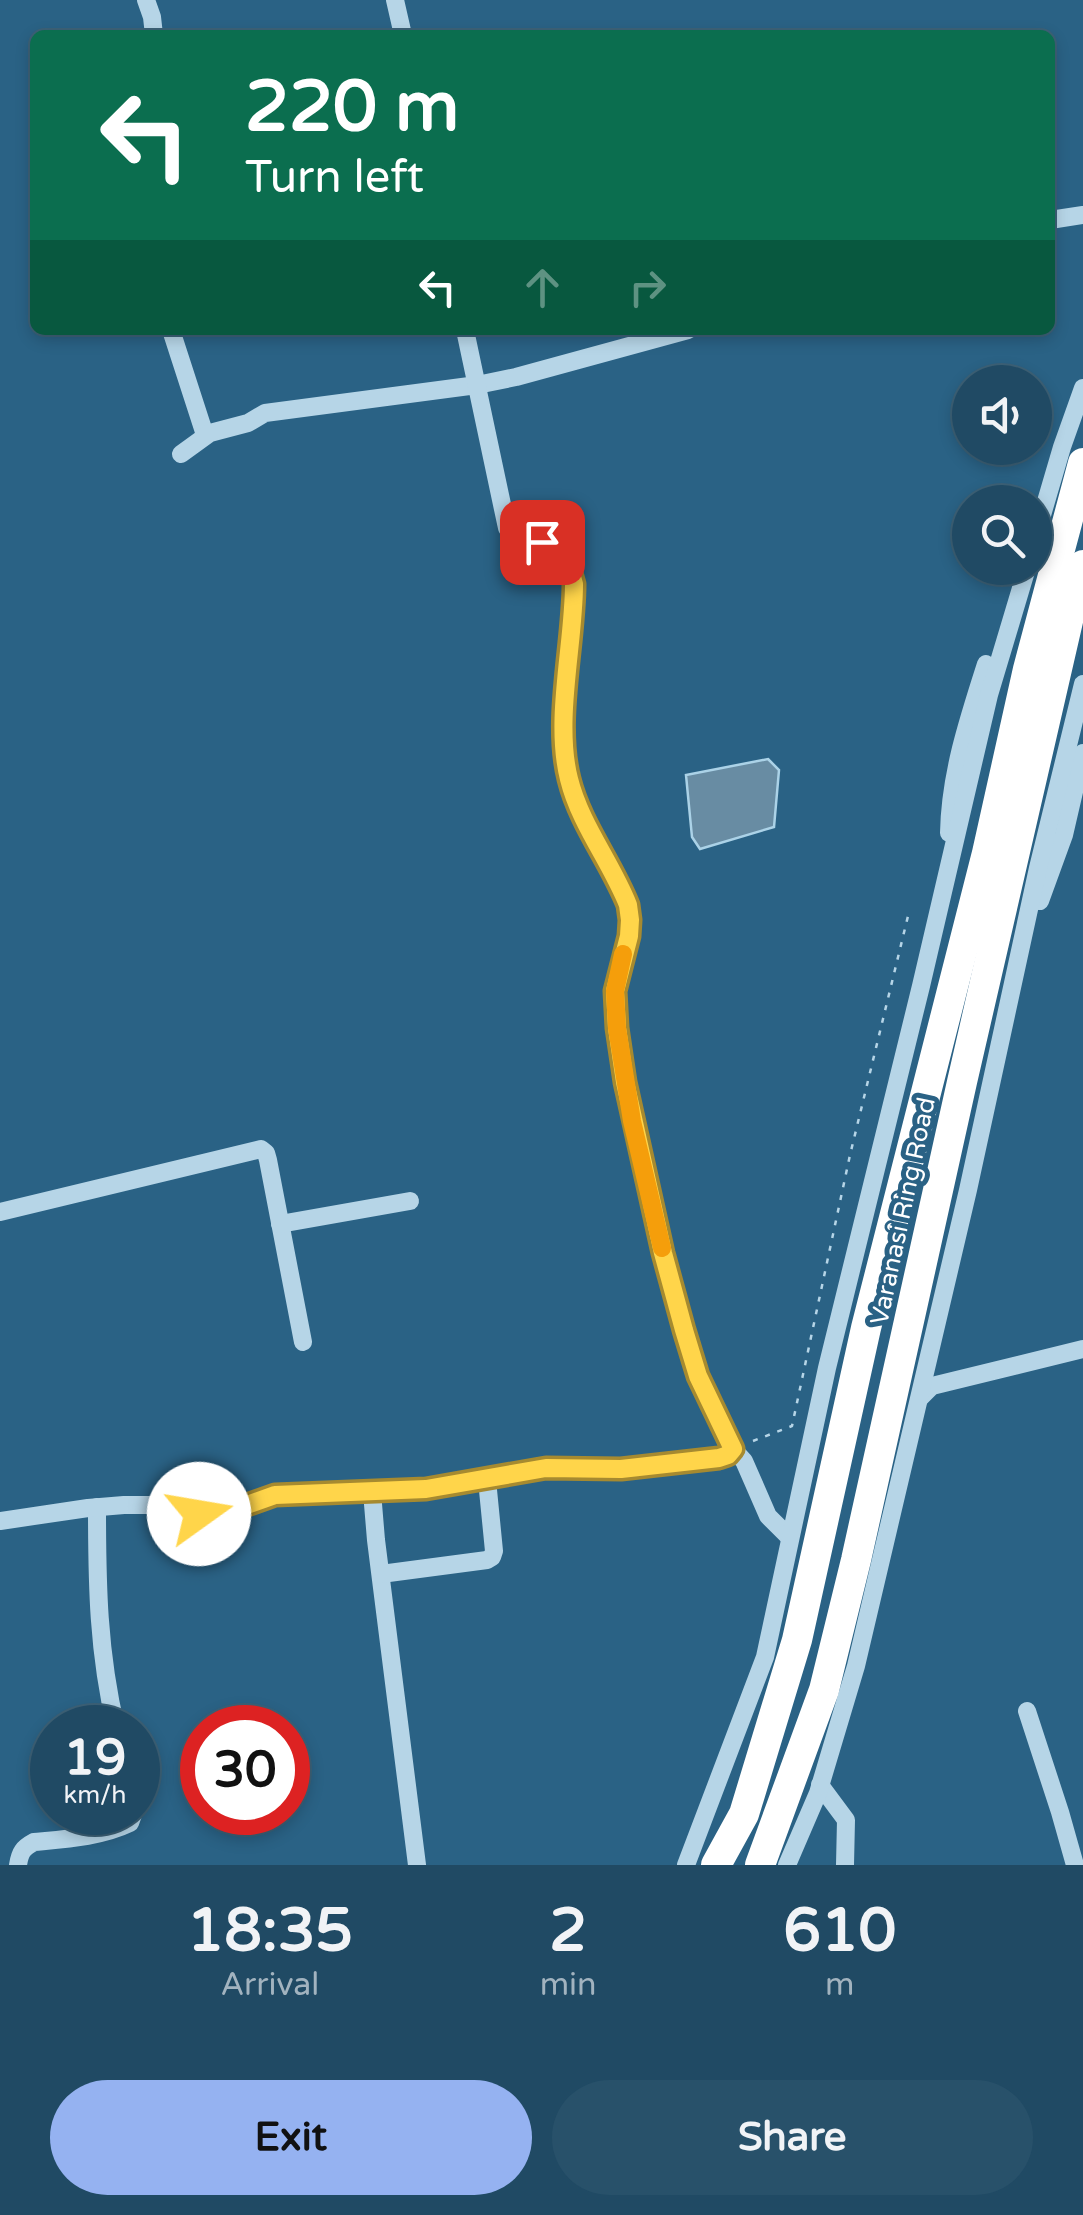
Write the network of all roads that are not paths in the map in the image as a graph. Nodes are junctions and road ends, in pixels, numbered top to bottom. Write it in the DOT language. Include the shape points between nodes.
graph roads {
  1 [pos="146,0"];
  2 [pos="396,0"];
  3 [pos="153,30"];
  4 [pos="402,30"];
  5 [pos="1083,215"];
  6 [pos="1055,219"];
  7 [pos="173,335"];
  8 [pos="467,335"];
  9 [pos="670,335"];
  10 [pos="477,385"];
  11 [pos="1083,388"];
  12 [pos="205,435"];
  13 [pos="181,454"];
  14 [pos="1083,463"];
  15 [pos="1051,485"];
  16 [pos="1083,564"];
  17 [pos="1021,585"];
  18 [pos="1083,684"];
  19 [pos="1083,753"];
  20 [pos="1017,964"];
  21 [pos="410,1201"];
  22 [pos="0,1212"];
  23 [pos="280,1224"];
  24 [pos="303,1342"];
  25 [pos="1083,1349"];
  26 [pos="920,1398"];
  27 [pos="733,1449"];
  28 [pos="487,1480"];
  29 [pos="372,1492"];
  30 [pos="97,1507"];
  31 [pos="0,1521"];
  32 [pos="789,1537"];
  33 [pos="381,1574"];
  34 [pos="111,1705"];
  35 [pos="1026,1711"];
  36 [pos="820,1785"];
  37 [pos="87,1835"];
  38 [pos="18,1865"];
  39 [pos="417,1865"];
  40 [pos="686,1865"];
  41 [pos="716,1865"];
  42 [pos="760,1865"];
  43 [pos="787,1865"];
  44 [pos="845,1865"];
  45 [pos="1075,1865"];
  1 -- 3 [label="street"];
  2 -- 4 [label="street"];
  5 -- 6 [label="street"];
  7 -- 12 [label="street"];
  8 -- 10 [label="street"];
  9 -- 10 [label="street"];
  10 -- 12 [label="street" via="266,413"];
  10 -- 27 [label="street" via="508,528 518,540 552,545 572,576 569,780 628,905 629,936 615,991 625,1082 684,1330"];
  11 -- 15 [label="street"];
  12 -- 13 [label="street"];
  14 -- 41 [label="highway" via="866,1328 797,1640 744,1814"];
  16 -- 42 [label="highway, Varanasi Ring Road" via="824,1690"];
  17 -- 32 [label="street" via="989,695"];
  18 -- 20 [label="street"];
  19 -- 20 [label="street" via="1064,835"];
  20 -- 26 [label="street"];
  21 -- 23 [label="street"];
  22 -- 23 [label="street" via="261,1149"];
  23 -- 24 [label="street"];
  25 -- 26 [label="street" via="932,1386"];
  26 -- 36 [label="street" via="856,1666"];
  27 -- 28 [label="street" via="719,1458 640,1468 546,1468"];
  27 -- 32 [label="street" via="768,1516"];
  28 -- 29 [label="street"];
  28 -- 33 [label="street" via="492,1557"];
  29 -- 30 [label="street" via="275,1495 210,1515 160,1504"];
  29 -- 33 [label="street"];
  30 -- 31 [label="street"];
  30 -- 34 [label="street" via="100,1632"];
  32 -- 40 [label="street" via="765,1656"];
  33 -- 39 [label="street"];
  35 -- 45 [label="street"];
  36 -- 43 [label="street"];
  36 -- 44 [label="street" via="846,1820"];
  37 -- 38 [label="street" via="34,1842 19,1854"];
}
